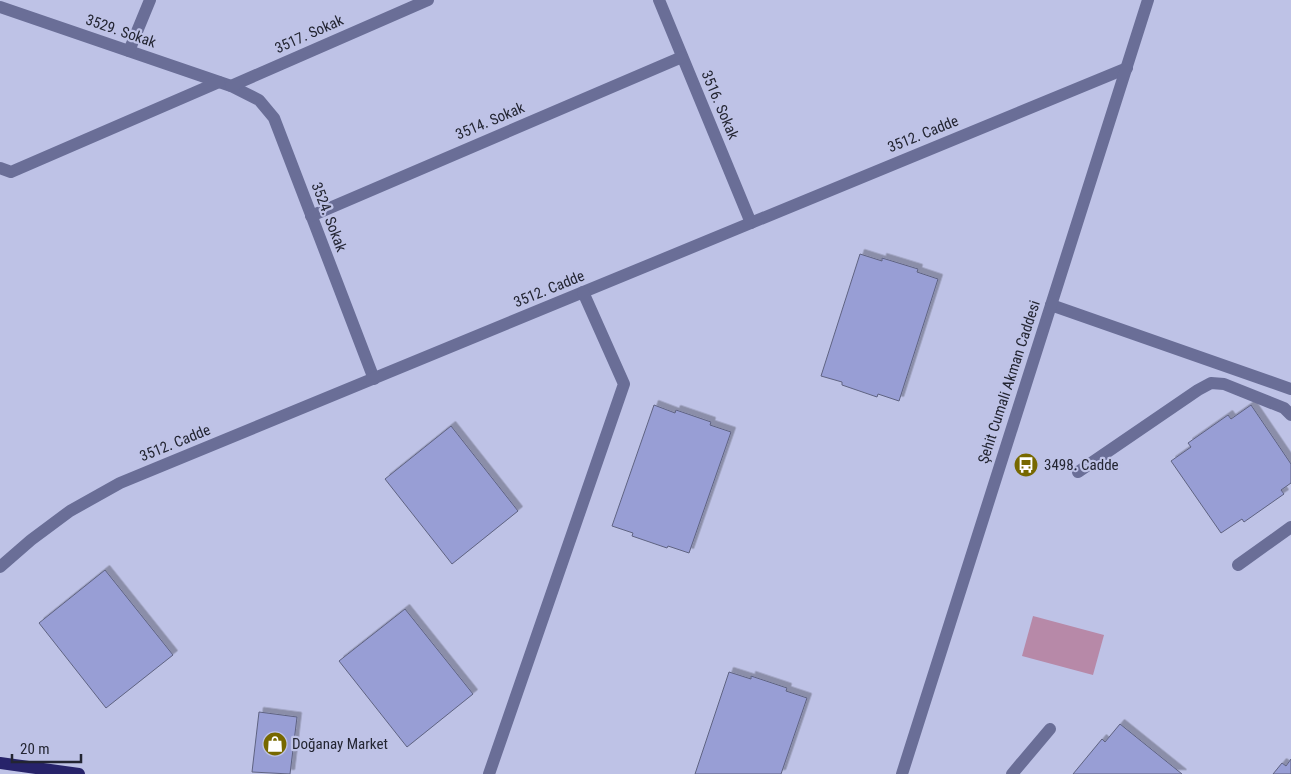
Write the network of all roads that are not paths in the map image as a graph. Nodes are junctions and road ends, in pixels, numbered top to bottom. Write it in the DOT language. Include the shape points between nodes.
graph roads {
  1 [pos="150,0"];
  2 [pos="428,0"];
  3 [pos="659,0"];
  4 [pos="1148,0"];
  5 [pos="0,7"];
  6 [pos="129,51"];
  7 [pos="682,57"];
  8 [pos="1127,68"];
  9 [pos="225,84"];
  10 [pos="0,168"];
  11 [pos="311,216"];
  12 [pos="751,223"];
  13 [pos="583,292"];
  14 [pos="1050,305"];
  15 [pos="374,379"];
  16 [pos="1291,389"];
  17 [pos="1291,415"];
  18 [pos="1078,472"];
  19 [pos="1291,527"];
  20 [pos="1238,565"];
  21 [pos="0,568"];
  22 [pos="1050,729"];
  23 [pos="0,763"];
  24 [pos="79,774"];
  25 [pos="489,774"];
  26 [pos="902,774"];
  27 [pos="1012,774"];
  1 -- 6 [label="street"];
  2 -- 9 [label="street, 3517. Sokak"];
  3 -- 7 [label="street, 3516. Sokak"];
  4 -- 8 [label="street, Şehit Cumali Akman Caddesi"];
  5 -- 6 [label="street, 3529. Sokak"];
  6 -- 9 [label="street, 3529. Sokak"];
  7 -- 11 [label="street, 3514. Sokak"];
  7 -- 12 [label="street, 3516. Sokak"];
  8 -- 12 [label="street, 3512. Cadde"];
  8 -- 14 [label="street, Şehit Cumali Akman Caddesi"];
  9 -- 10 [label="street, 3517. Sokak" via="11,172"];
  9 -- 11 [label="street, 3524. Sokak" via="259,100 274,118"];
  11 -- 15 [label="street, 3524. Sokak"];
  12 -- 13 [label="street, 3512. Cadde"];
  13 -- 15 [label="street, 3512. Cadde"];
  13 -- 25 [label="street" via="624,384"];
  14 -- 16 [label="street"];
  14 -- 26 [label="street, Şehit Cumali Akman Caddesi"];
  15 -- 21 [label="street, 3512. Cadde" via="120,483 70,511"];
  17 -- 18 [label="street" via="1284,408 1224,384 1211,383"];
  19 -- 20 [label="street"];
  22 -- 27 [label="street"];
  23 -- 24 [label="main road"];
}
